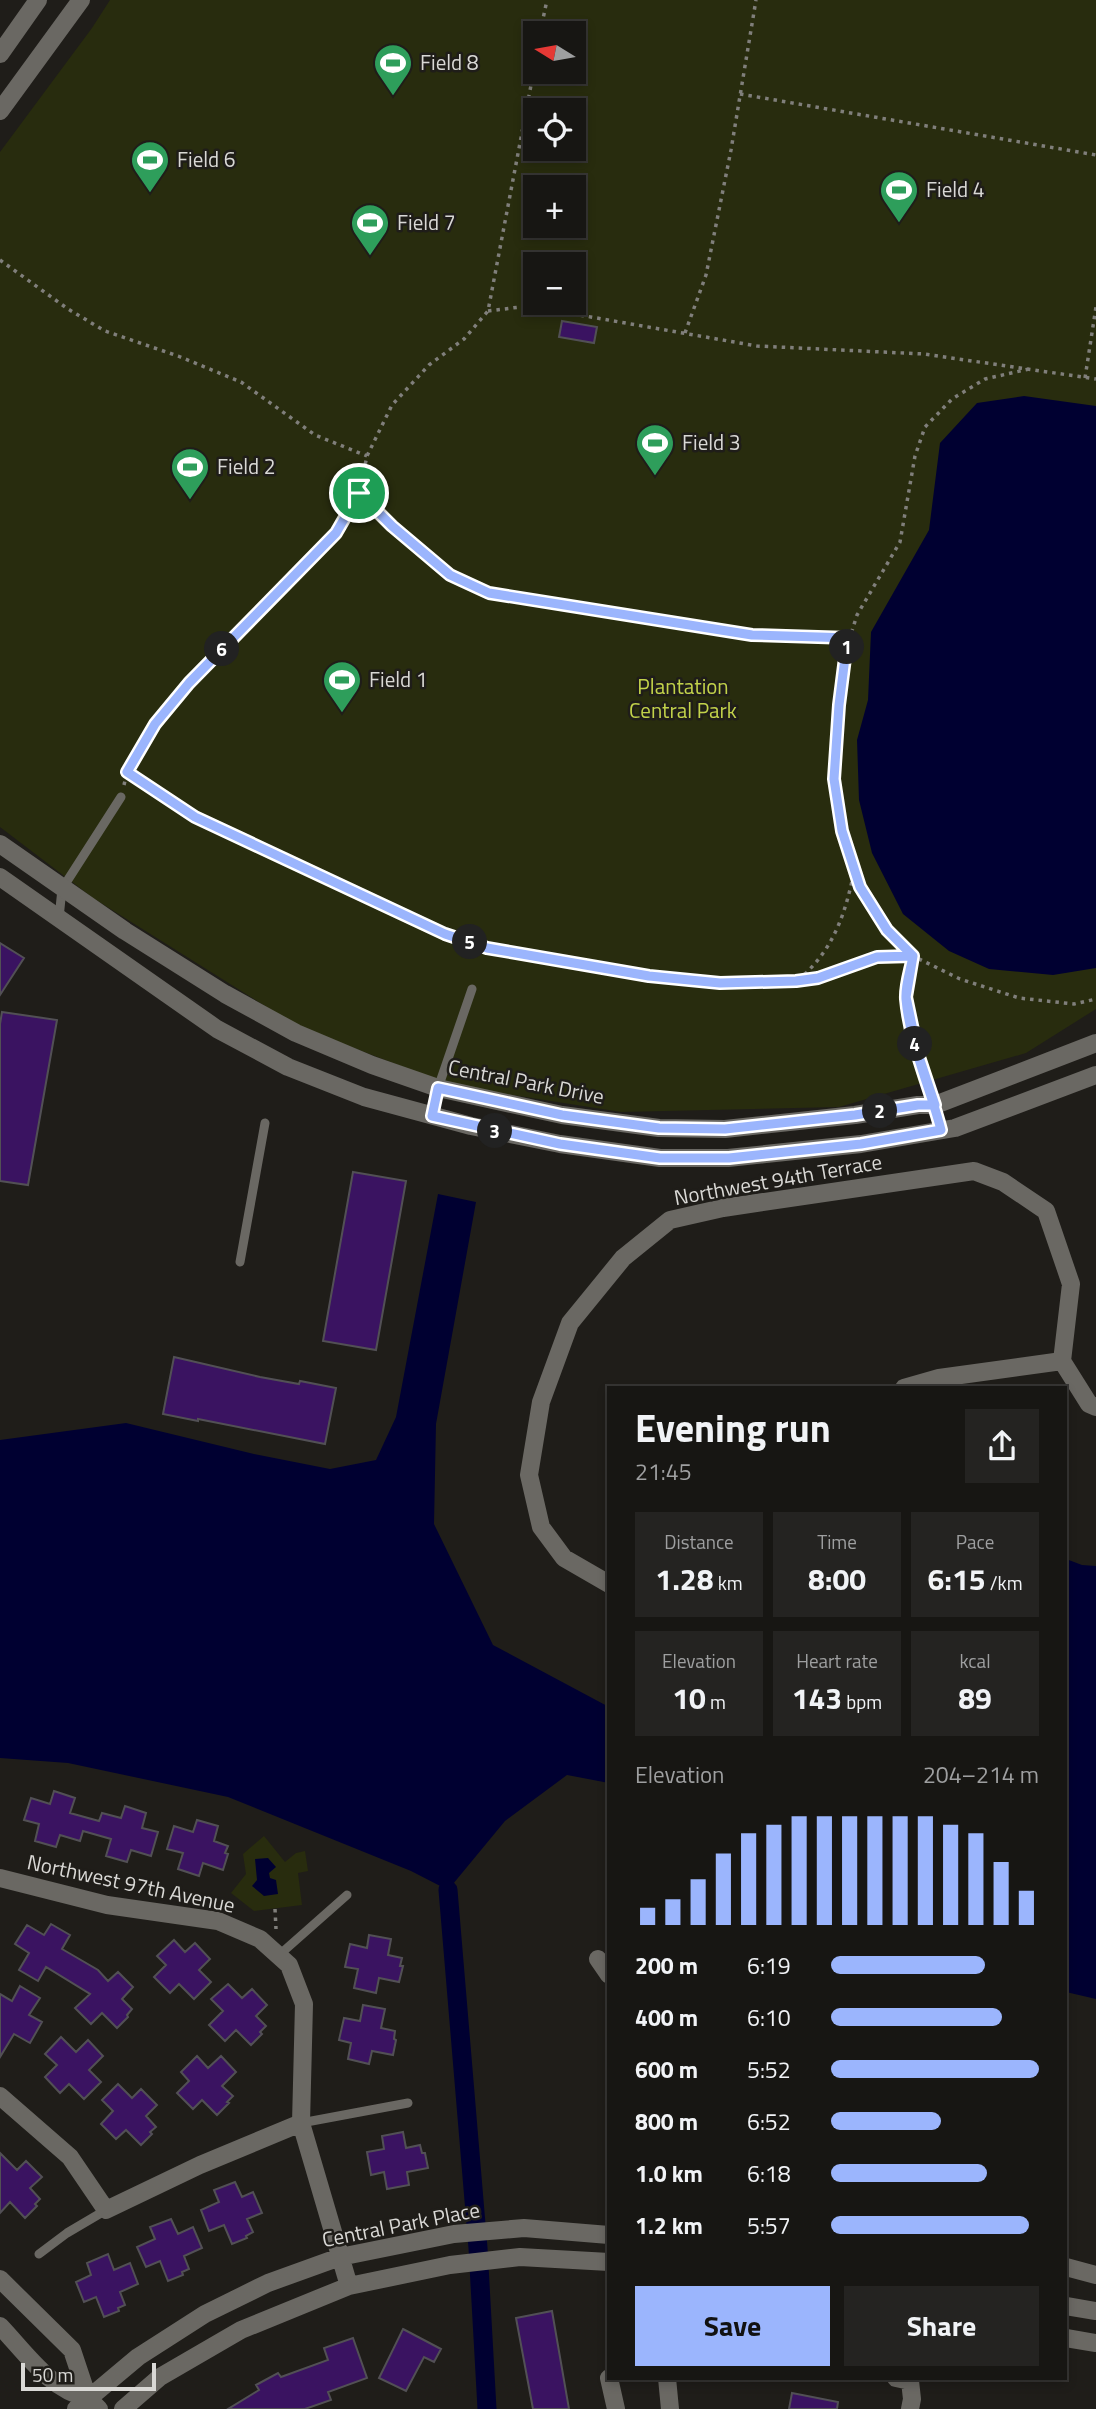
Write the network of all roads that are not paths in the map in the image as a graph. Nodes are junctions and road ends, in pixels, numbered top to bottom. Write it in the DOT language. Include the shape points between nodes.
graph roads {
  1 [pos="38,0"];
  2 [pos="81,0"];
  3 [pos="0,54"];
  4 [pos="0,111"];
  5 [pos="121,797"];
  6 [pos="0,844"];
  7 [pos="0,877"];
  8 [pos="62,889"];
  9 [pos="59,920"];
  10 [pos="472,989"];
  11 [pos="906,997"];
  12 [pos="1096,1043"];
  13 [pos="1096,1075"];
  14 [pos="438,1088"];
  15 [pos="935,1105"];
  16 [pos="432,1116"];
  17 [pos="265,1124"];
  18 [pos="941,1130"];
  19 [pos="240,1262"];
  20 [pos="1062,1361"];
  21 [pos="911,1386"];
  22 [pos="1096,1407"];
  23 [pos="607,1583"];
  24 [pos="0,1878"];
  25 [pos="346,1895"];
  26 [pos="278,1956"];
  27 [pos="598,1959"];
  28 [pos="607,1972"];
  29 [pos="0,2096"];
  30 [pos="408,2103"];
  31 [pos="301,2123"];
  32 [pos="106,2210"];
  33 [pos="607,2235"];
  34 [pos="39,2255"];
  35 [pos="340,2257"];
  36 [pos="607,2262"];
  37 [pos="1067,2267"];
  38 [pos="1096,2275"];
  39 [pos="0,2279"];
  40 [pos="349,2286"];
  41 [pos="1067,2306"];
  42 [pos="1096,2311"];
  43 [pos="0,2326"];
  44 [pos="1067,2338"];
  45 [pos="1096,2343"];
  46 [pos="609,2380"];
  47 [pos="667,2380"];
  48 [pos="905,2380"];
  49 [pos="911,2404"];
  50 [pos="88,2405"];
  51 [pos="123,2409"];
  52 [pos="616,2409"];
  53 [pos="670,2409"];
  1 -- 3 [label="street"];
  2 -- 4 [label="street"];
  5 -- 8 [label="lane"];
  6 -- 8 [label="street, Central Park Drive"];
  7 -- 9 [label="street"];
  8 -- 9 [label="lane"];
  8 -- 14 [label="street, Central Park Drive" via="225,994 296,1033"];
  9 -- 16 [label="street" via="217,1029 288,1067 364,1097"];
  10 -- 14 [label="lane"];
  11 -- 15 [label="lane"];
  12 -- 15 [label="street, Central Park Drive"];
  13 -- 18 [label="street"];
  14 -- 15 [label="street, Central Park Drive" via="562,1115 659,1128 725,1129"];
  14 -- 16 [label="lane"];
  15 -- 18 [label="lane"];
  16 -- 18 [label="street" via="560,1144 660,1158 729,1158"];
  17 -- 19 [label="lane"];
  20 -- 21 [label="street"];
  20 -- 22 [label="street" via="1089,1404"];
  20 -- 23 [label="street, Northwest 94th Terrace" via="1071,1284 1046,1211 1003,1182 974,1171 670,1220 623,1258 570,1324 541,1402 528,1475 541,1527 564,1558"];
  24 -- 26 [label="street, Northwest 97th Avenue" via="107,1905 218,1922 260,1939"];
  25 -- 26 [label="lane"];
  26 -- 31 [label="street, Northwest 97th Avenue" via="289,1965 304,2004"];
  27 -- 28 [label="street"];
  29 -- 32 [label="street" via="70,2157"];
  30 -- 31 [label="lane"];
  31 -- 32 [label="street"];
  31 -- 35 [label="street, Northwest 97th Avenue"];
  32 -- 34 [label="lane"];
  33 -- 35 [label="street, Central Park Place" via="524,2228 454,2234"];
  35 -- 40 [label="street, Northwest 97th Avenue"];
  35 -- 50 [label="street, Central Park Place" via="268,2283 205,2314 138,2357"];
  36 -- 40 [label="street" via="520,2257 450,2265"];
  37 -- 38 [label="street"];
  39 -- 50 [label="street" via="72,2350"];
  40 -- 51 [label="street" via="241,2330 160,2378"];
  41 -- 42 [label="street"];
  43 -- 50 [label="street" via="46,2376"];
  44 -- 45 [label="street"];
  46 -- 52 [label="street"];
  47 -- 53 [label="street"];
  48 -- 49 [label="street" via="910,2381"];
}
